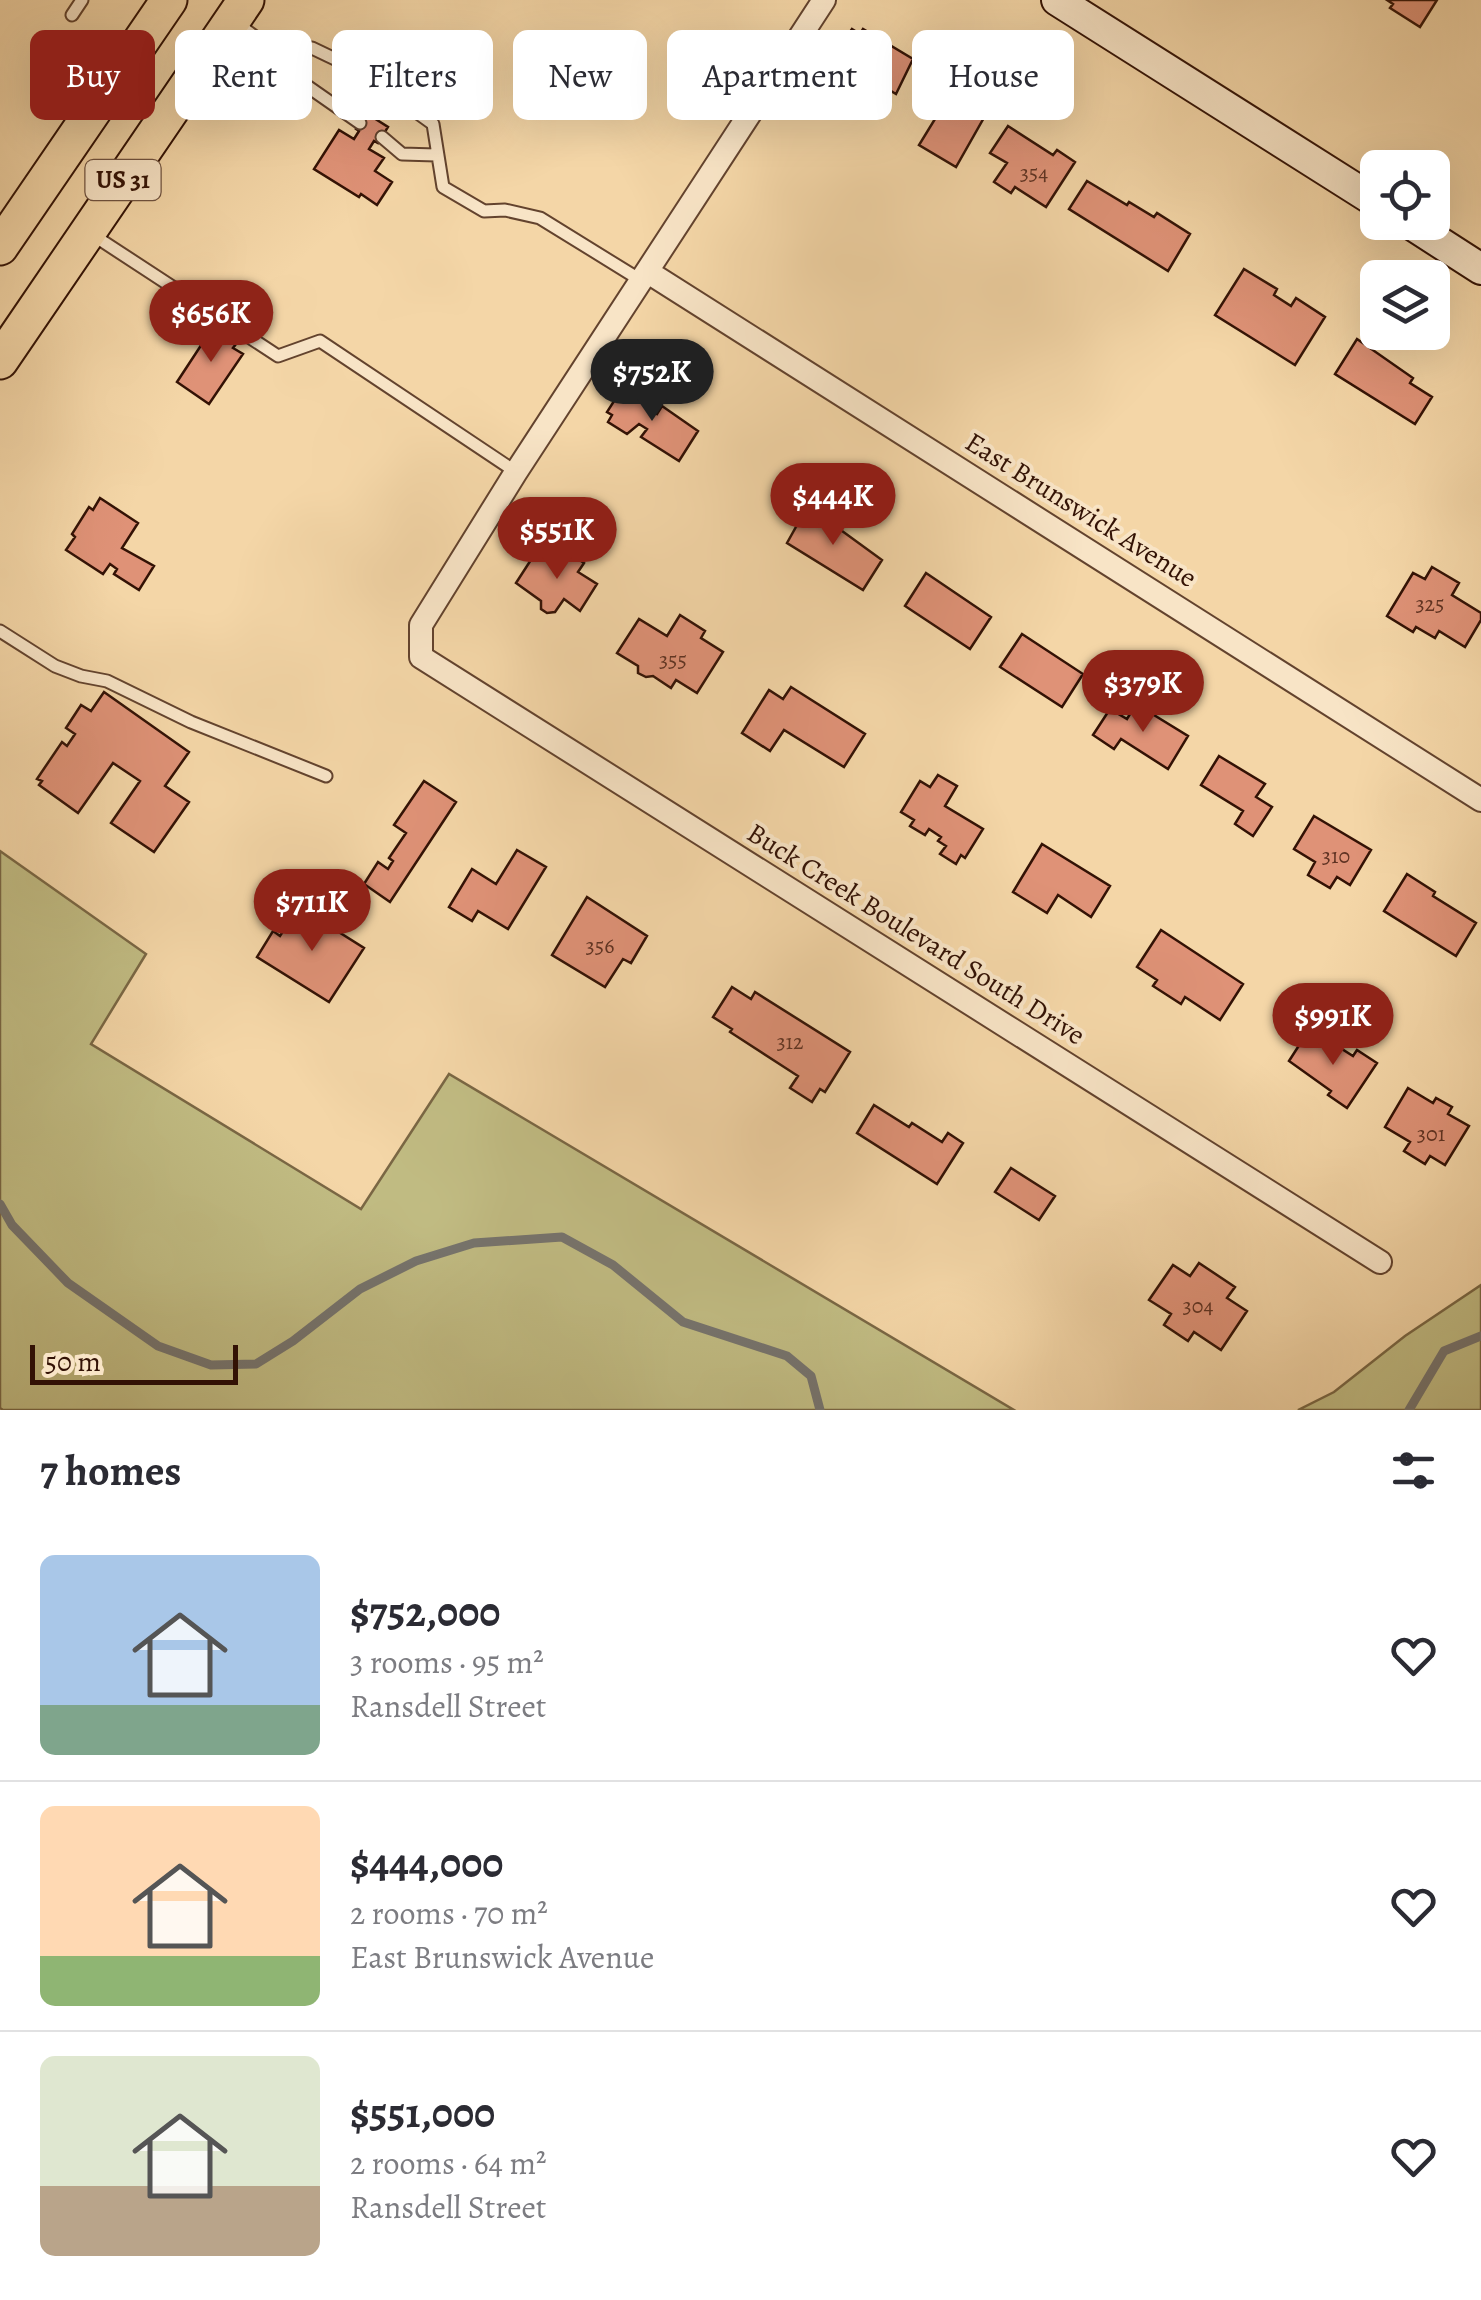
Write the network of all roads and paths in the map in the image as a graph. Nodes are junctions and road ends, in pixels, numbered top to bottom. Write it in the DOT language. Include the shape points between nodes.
graph roads {
  1 [pos="82,0"];
  2 [pos="169,0"];
  3 [pos="824,0"];
  4 [pos="1057,0"];
  5 [pos="240,10"];
  6 [pos="72,15"];
  7 [pos="258,30"];
  8 [pos="312,48"];
  9 [pos="312,89"];
  10 [pos="360,123"];
  11 [pos="382,137"];
  12 [pos="436,156"];
  13 [pos="1360,192"];
  14 [pos="88,232"];
  15 [pos="1436,240"];
  16 [pos="0,246"];
  17 [pos="1481,269"];
  18 [pos="645,276"];
  19 [pos="0,361"];
  20 [pos="516,472"];
  21 [pos="0,631"];
  22 [pos="326,776"];
  23 [pos="1481,800"];
  24 [pos="1380,1262"];
  1 -- 6 [label="lane"];
  2 -- 16 [label="main road, US 31"];
  3 -- 18 [label="street"];
  4 -- 13 [label="main road"];
  5 -- 7 [label="lane"];
  5 -- 14 [label="main road, US 31"];
  8 -- 12 [label="lane" via="358,70 433,124"];
  9 -- 10 [label="lane"];
  11 -- 12 [label="lane" via="402,154"];
  12 -- 18 [label="lane" via="443,186 484,211 540,218"];
  14 -- 19 [label="main road, US 31"];
  14 -- 20 [label="lane" via="278,356 320,341"];
  15 -- 17 [label="main road"];
  18 -- 20 [label="street"];
  18 -- 23 [label="street, East Brunswick Avenue"];
  20 -- 24 [label="street, Buck Creek Boulevard South Drive" via="421,625 421,657"];
  21 -- 22 [label="lane" via="54,666 108,681"];
}
